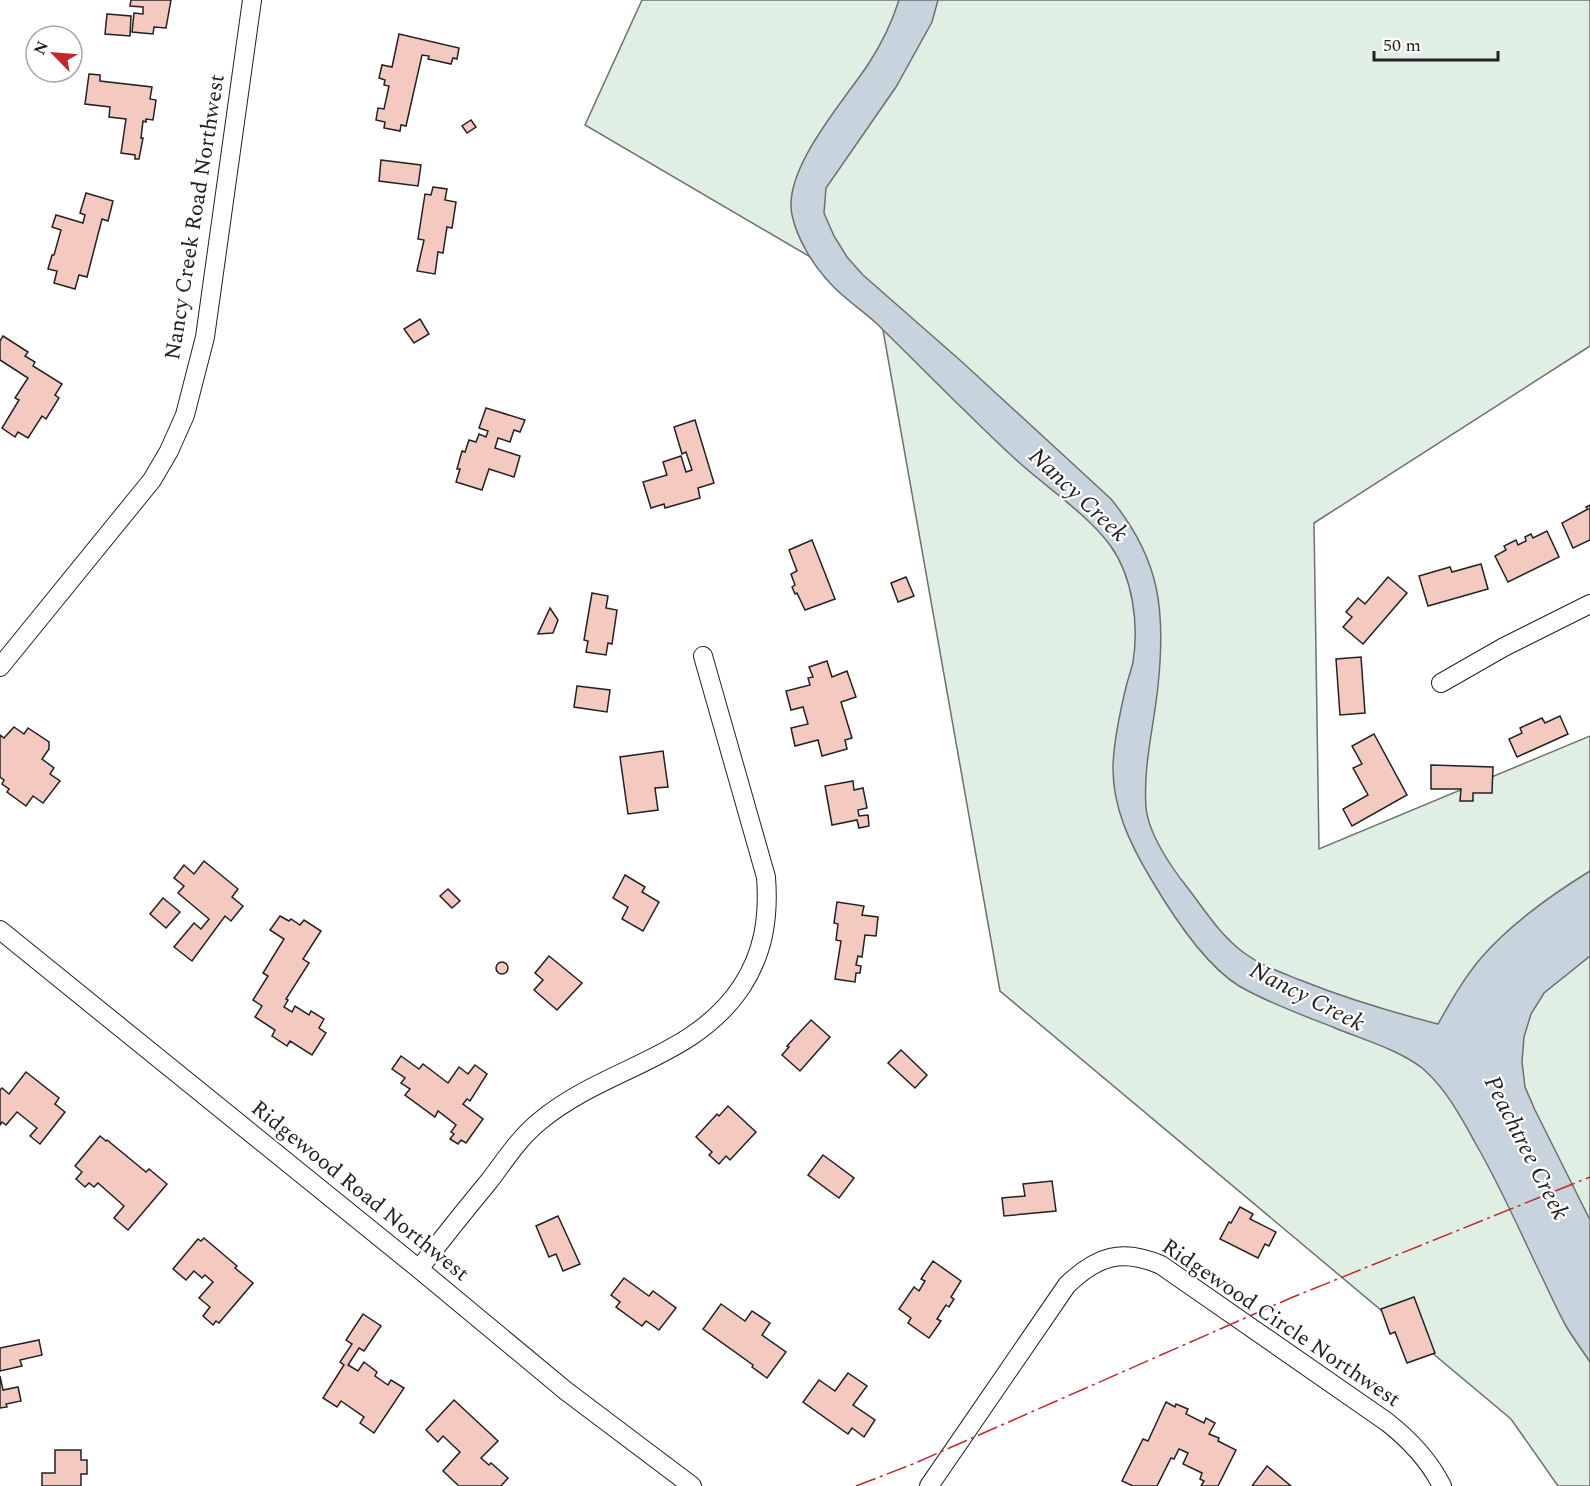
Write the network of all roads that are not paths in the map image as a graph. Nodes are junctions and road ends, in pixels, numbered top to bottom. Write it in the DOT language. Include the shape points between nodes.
graph roads {
  1 [pos="252,0"];
  2 [pos="1590,604"];
  3 [pos="703,656"];
  4 [pos="0,668"];
  5 [pos="1441,683"];
  6 [pos="0,930"];
  7 [pos="419,1269"];
  8 [pos="692,1486"];
  9 [pos="929,1486"];
  10 [pos="1442,1486"];
  1 -- 4 [label="street, Nancy Creek Road Northwest" via="205,338 185,415 152,480"];
  2 -- 5 [label="street"];
  3 -- 7 [label="street" via="766,877 766,925 751,972 730,1004 700,1032 575,1096 540,1121"];
  6 -- 7 [label="street, Ridgewood Road Northwest"];
  7 -- 8 [label="street, Ridgewood Road Northwest" via="566,1391"];
  9 -- 10 [label="street, Ridgewood Circle Northwest" via="1067,1285 1083,1269 1102,1260 1133,1256 1161,1265 1388,1422 1423,1456"];
}
